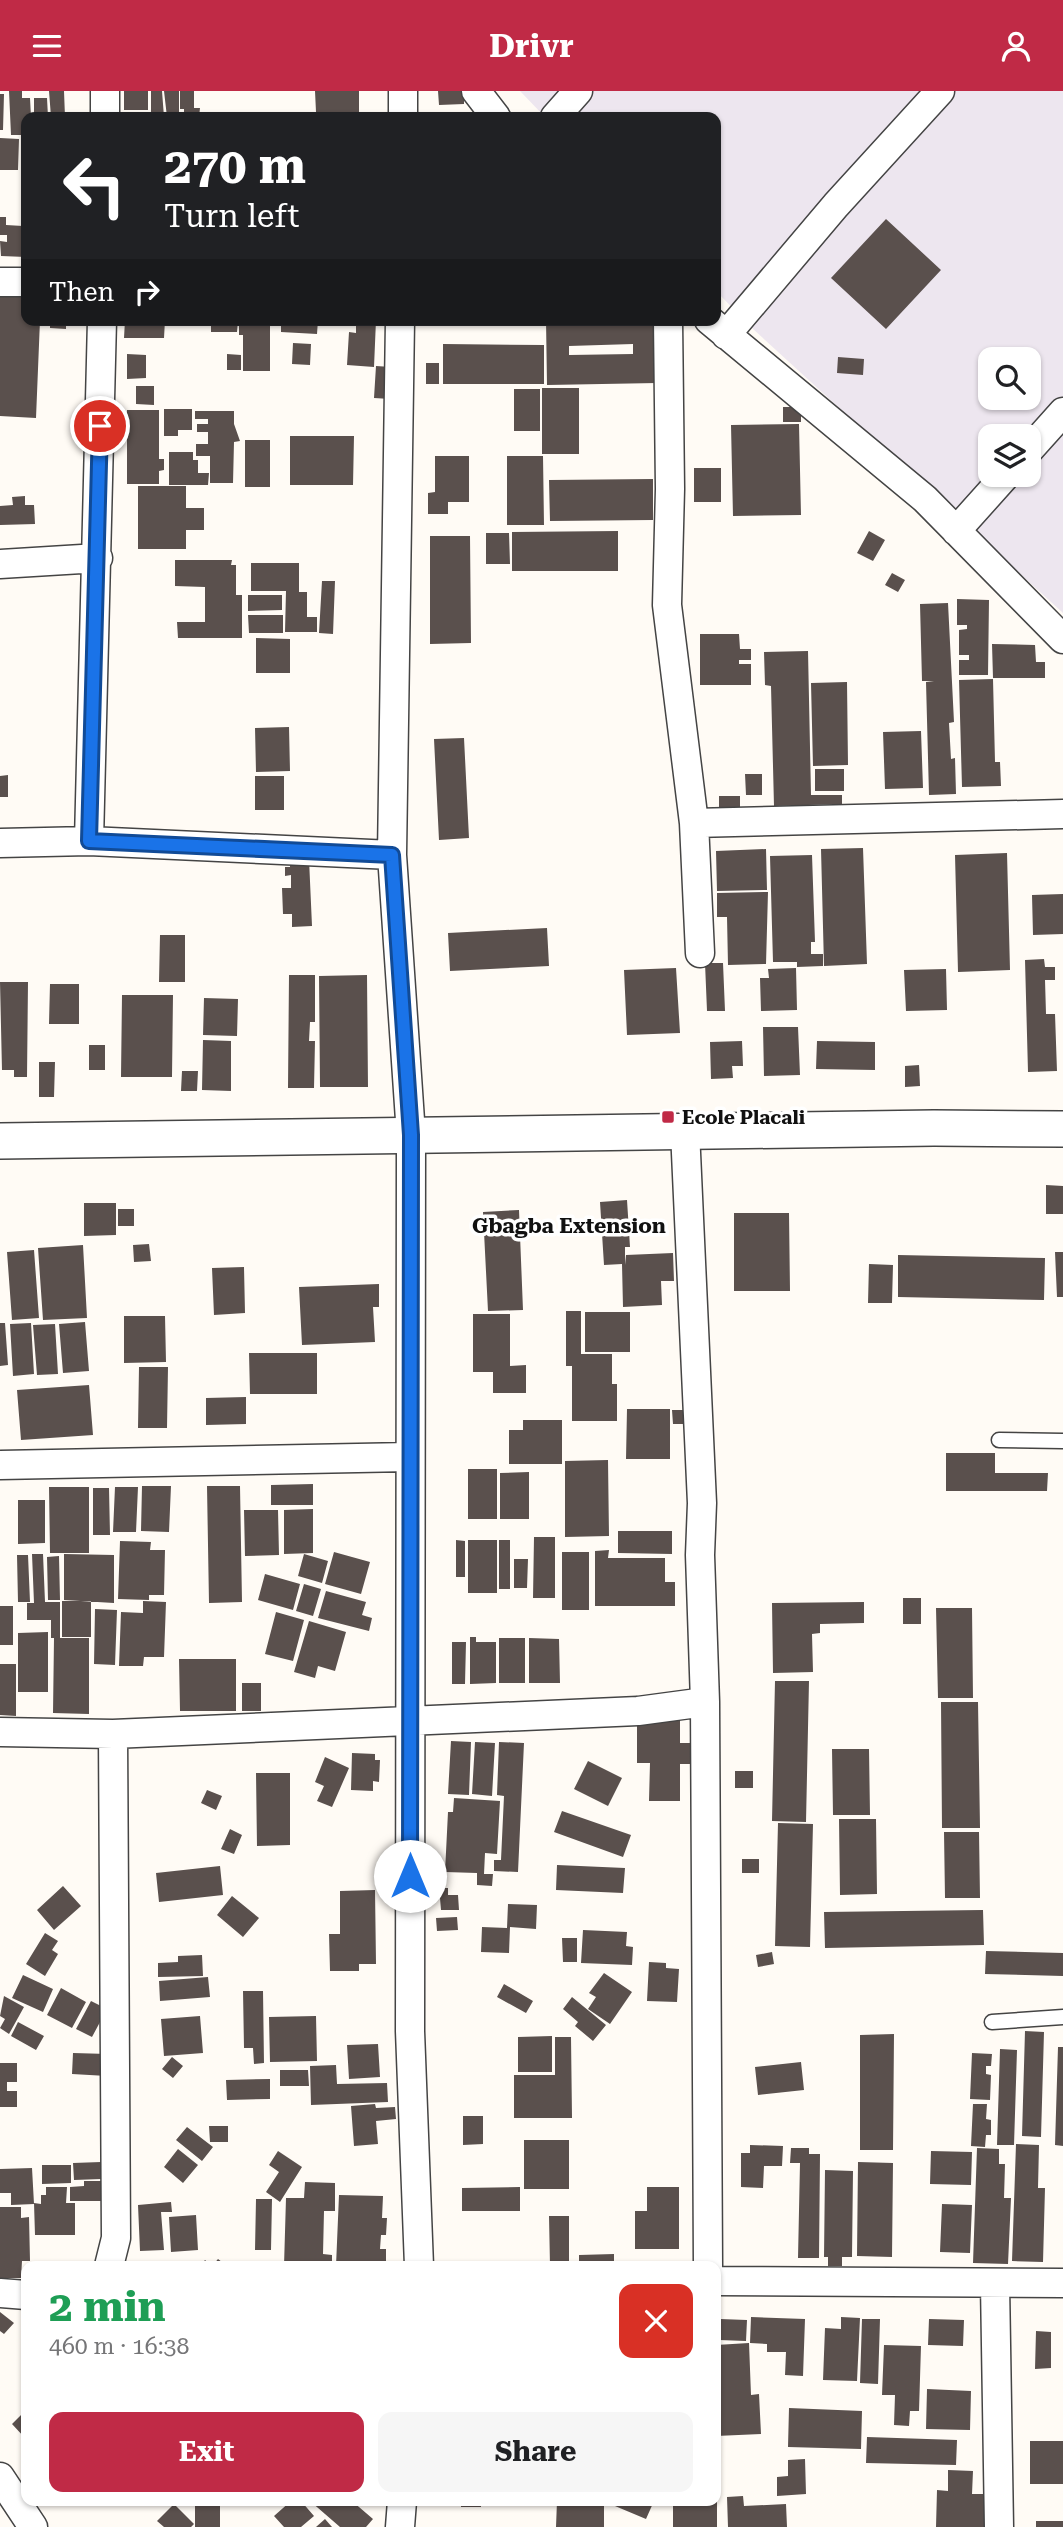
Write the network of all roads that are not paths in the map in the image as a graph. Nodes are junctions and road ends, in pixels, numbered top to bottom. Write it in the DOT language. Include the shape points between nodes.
graph roads {
  1 [pos="105,91"];
  2 [pos="403,91"];
  3 [pos="476,91"];
  4 [pos="578,91"];
  5 [pos="940,91"];
  6 [pos="105,112"];
  7 [pos="403,112"];
  8 [pos="492,112"];
  9 [pos="559,112"];
  10 [pos="0,282"];
  11 [pos="21,282"];
  12 [pos="721,325"];
  13 [pos="102,326"];
  14 [pos="400,326"];
  15 [pos="668,326"];
  16 [pos="718,328"];
  17 [pos="1063,412"];
  18 [pos="1041,437"];
  19 [pos="995,487"];
  20 [pos="956,531"];
  21 [pos="98,558"];
  22 [pos="0,564"];
  23 [pos="1063,639"];
  24 [pos="1063,814"];
  25 [pos="694,823"];
  26 [pos="89,841"];
  27 [pos="0,843"];
  28 [pos="392,855"];
  29 [pos="700,953"];
  30 [pos="1063,1129"];
  31 [pos="685,1131"];
  32 [pos="411,1135"];
  33 [pos="0,1141"];
  34 [pos="999,1440"];
  35 [pos="1063,1441"];
  36 [pos="409,1457"];
  37 [pos="0,1465"];
  38 [pos="705,1702"];
  39 [pos="411,1721"];
  40 [pos="0,1732"];
  41 [pos="113,1734"];
  42 [pos="1063,2017"];
  43 [pos="992,2022"];
  44 [pos="111,2261"];
  45 [pos="419,2261"];
  46 [pos="708,2261"];
  47 [pos="721,2281"];
  48 [pos="1063,2283"];
  49 [pos="995,2284"];
  50 [pos="0,2293"];
  51 [pos="21,2295"];
  52 [pos="0,2477"];
  53 [pos="402,2506"];
  54 [pos="33,2527"];
  55 [pos="400,2527"];
  56 [pos="999,2527"];
  1 -- 6 [label="street"];
  2 -- 7 [label="street"];
  3 -- 8 [label="street"];
  4 -- 9 [label="street"];
  5 -- 12 [label="street"];
  10 -- 11 [label="street"];
  13 -- 21 [label="street"];
  14 -- 28 [label="street"];
  15 -- 25 [label="street" via="667,605"];
  16 -- 20 [label="street" via="925,499"];
  17 -- 18 [label="street"];
  19 -- 20 [label="street"];
  20 -- 23 [label="street"];
  21 -- 22 [label="street"];
  21 -- 26 [label="street"];
  24 -- 25 [label="street"];
  25 -- 29 [label="street"];
  26 -- 27 [label="street"];
  26 -- 28 [label="street"];
  28 -- 32 [label="street"];
  30 -- 31 [label="street"];
  31 -- 32 [label="street"];
  31 -- 38 [label="street" via="702,1503"];
  32 -- 33 [label="street"];
  32 -- 36 [label="street"];
  34 -- 35 [label="lane"];
  36 -- 37 [label="street"];
  36 -- 39 [label="street"];
  38 -- 39 [label="street" via="638,1711"];
  38 -- 46 [label="street"];
  39 -- 41 [label="street"];
  39 -- 45 [label="street" via="410,2031"];
  40 -- 41 [label="street"];
  41 -- 44 [label="street" via="116,2238"];
  42 -- 43 [label="lane"];
  47 -- 49 [label="street"];
  48 -- 49 [label="street"];
  49 -- 56 [label="street"];
  50 -- 51 [label="street"];
  52 -- 54 [label="street"];
  53 -- 55 [label="street"];
}
